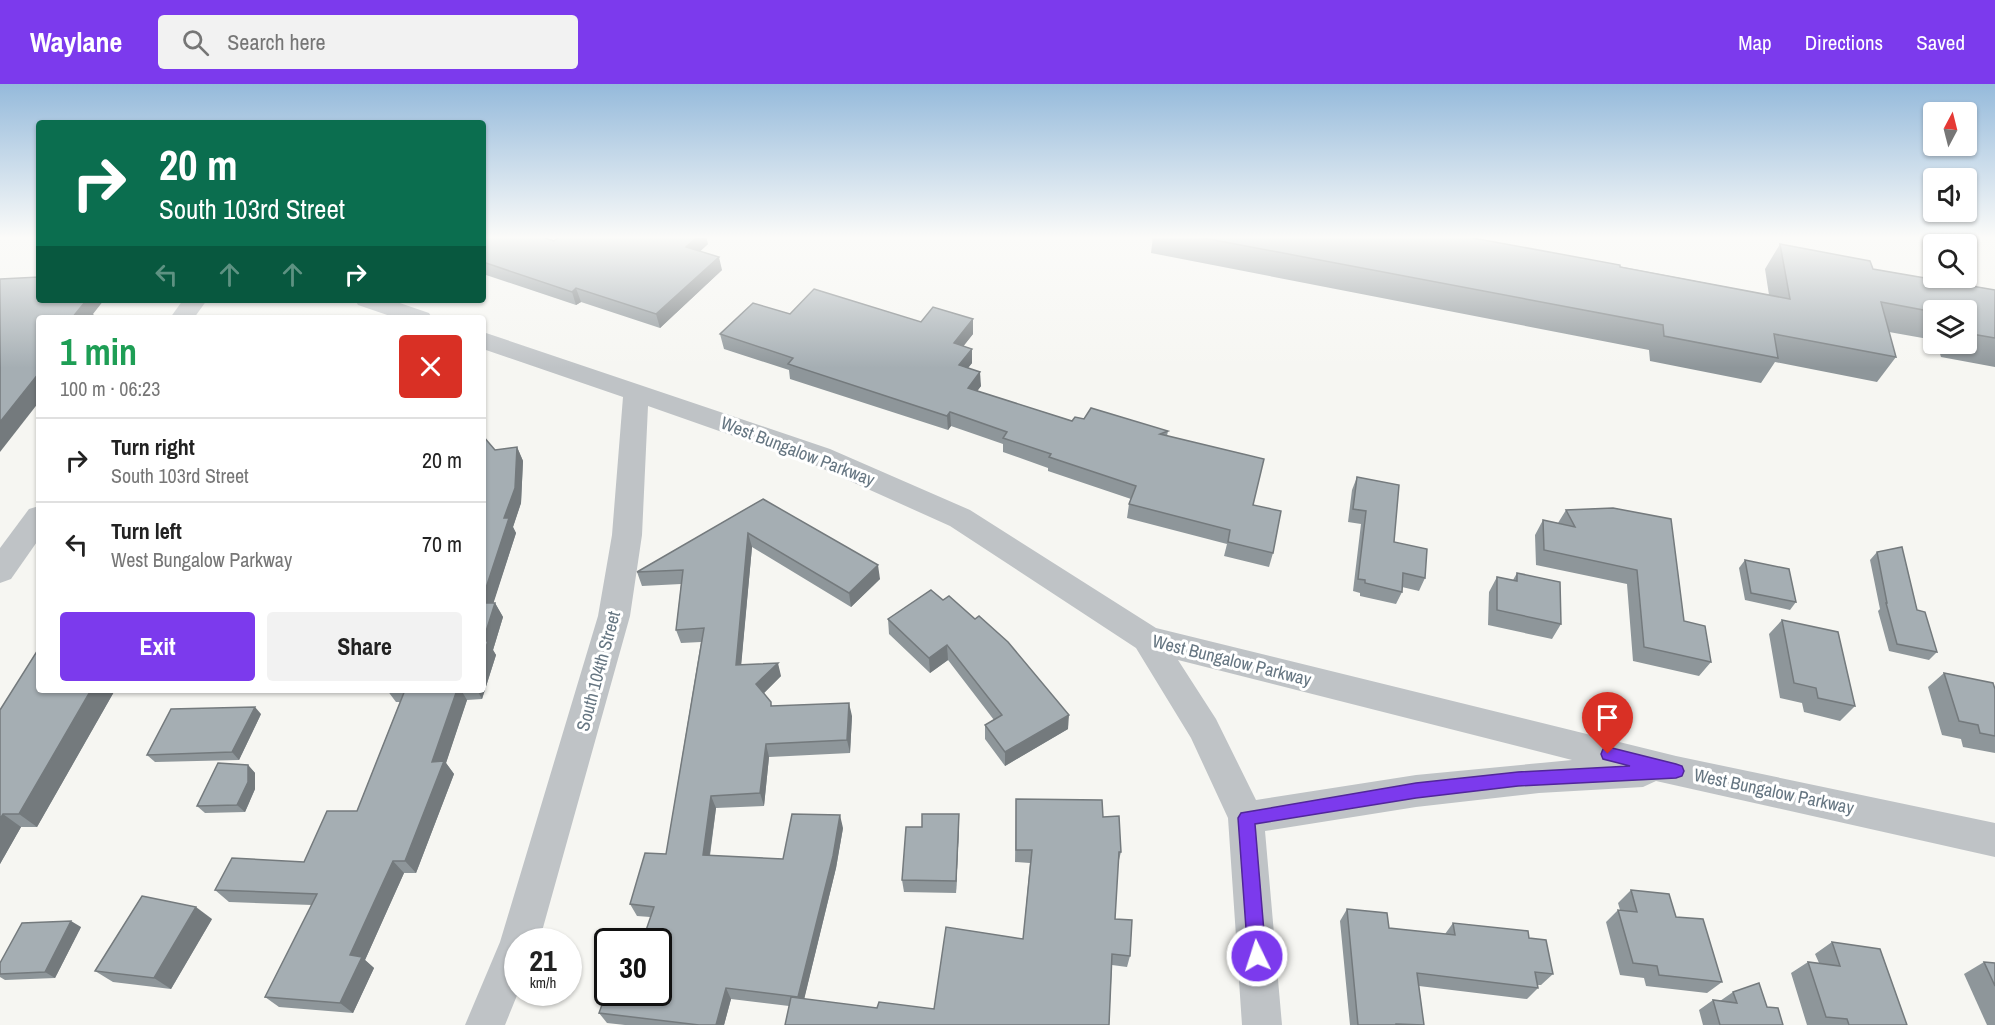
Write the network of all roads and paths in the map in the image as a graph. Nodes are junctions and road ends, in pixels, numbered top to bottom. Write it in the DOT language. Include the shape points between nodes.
graph roads {
  1 [pos="376,303"];
  2 [pos="411,315"];
  3 [pos="486,340"];
  4 [pos="636,392"];
  5 [pos="36,520"];
  6 [pos="0,571"];
  7 [pos="1147,639"];
  8 [pos="1676,771"];
  9 [pos="1246,818"];
  10 [pos="1995,840"];
  11 [pos="523,928"];
  12 [pos="504,978"];
  13 [pos="485,1025"];
  14 [pos="1262,1025"];
  1 -- 2 [label="street"];
  3 -- 4 [label="street, West Bungalow Parkway"];
  4 -- 7 [label="street, West Bungalow Parkway" via="820,456 960,518"];
  4 -- 11 [label="street, South 104th Street" via="627,535 614,616"];
  5 -- 6 [label="street"];
  7 -- 8 [label="street, West Bungalow Parkway"];
  7 -- 9 [label="street" via="1204,729"];
  8 -- 9 [label="street" via="1527,778"];
  8 -- 10 [label="street, West Bungalow Parkway"];
  9 -- 14 [label="street"];
  12 -- 13 [label="street, South 104th Street"];
}
